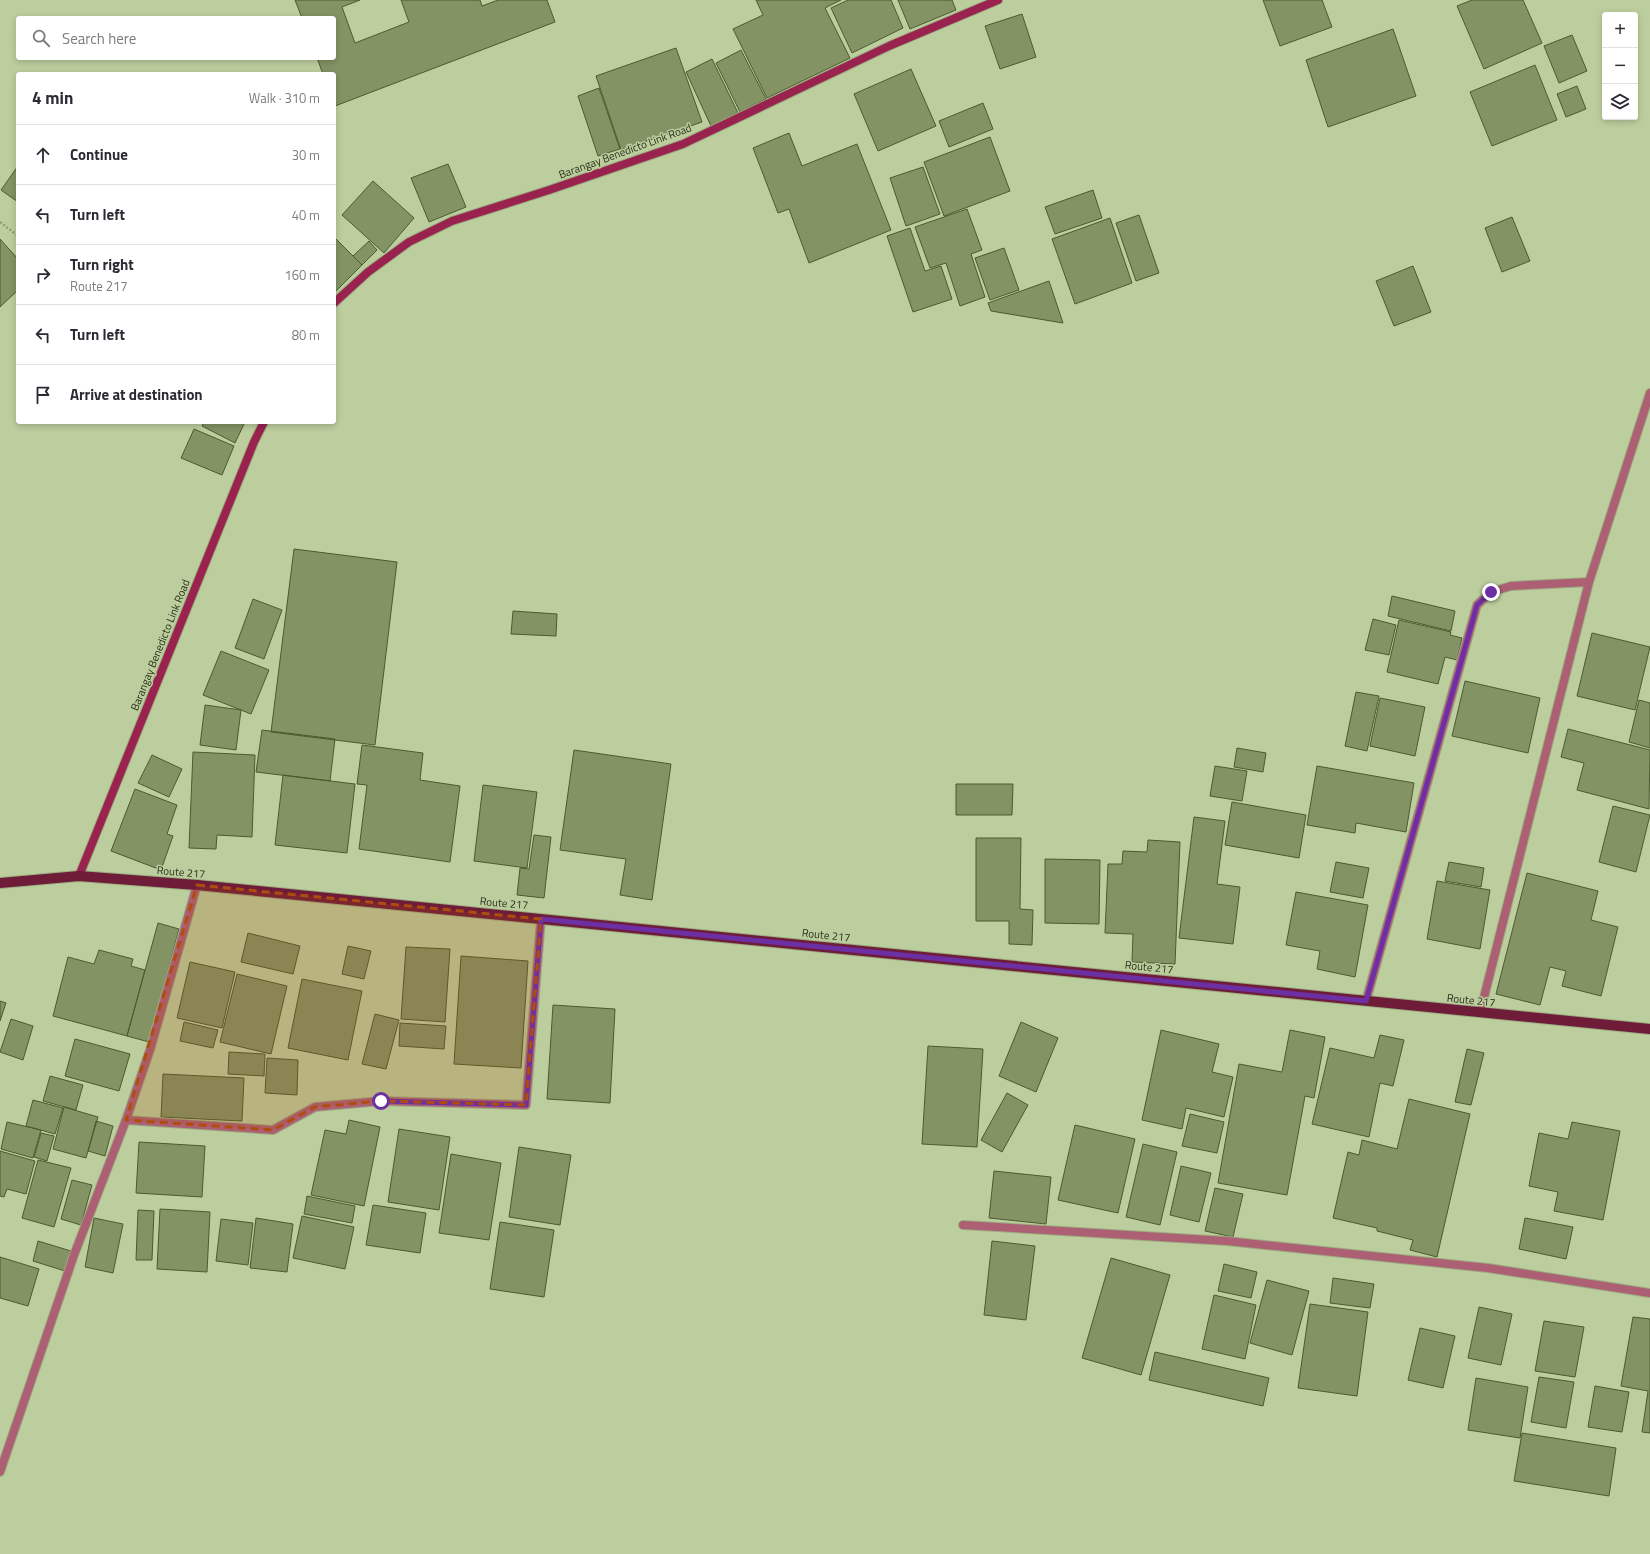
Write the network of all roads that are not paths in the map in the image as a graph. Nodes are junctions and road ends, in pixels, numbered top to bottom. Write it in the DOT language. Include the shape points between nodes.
graph roads {
  1 [pos="998,0"];
  2 [pos="336,301"];
  3 [pos="1650,393"];
  4 [pos="263,424"];
  5 [pos="1589,582"];
  6 [pos="79,876"];
  7 [pos="0,883"];
  8 [pos="197,885"];
  9 [pos="541,919"];
  10 [pos="1366,1001"];
  11 [pos="1480,1013"];
  12 [pos="1650,1030"];
  13 [pos="126,1120"];
  14 [pos="963,1225"];
  15 [pos="1650,1293"];
  16 [pos="0,1472"];
  1 -- 2 [label="street, Barangay Benedicto Link Road" via="889,46 683,144 452,221 409,242 368,272"];
  3 -- 5 [label="street"];
  4 -- 6 [label="street, Barangay Benedicto Link Road"];
  5 -- 10 [label="street" via="1511,586 1491,592 1477,605"];
  5 -- 11 [label="street"];
  6 -- 7 [label="main road, Route 217"];
  6 -- 8 [label="main road, Route 217"];
  8 -- 9 [label="main road, Route 217"];
  8 -- 13 [label="street" via="150,1050"];
  9 -- 10 [label="main road, Route 217"];
  9 -- 13 [label="street" via="526,1105 381,1101 315,1107 272,1130"];
  10 -- 11 [label="main road, Route 217"];
  11 -- 12 [label="main road, Route 217"];
  13 -- 16 [label="street" via="74,1255"];
  14 -- 15 [label="street" via="1226,1241 1488,1268"];
}
